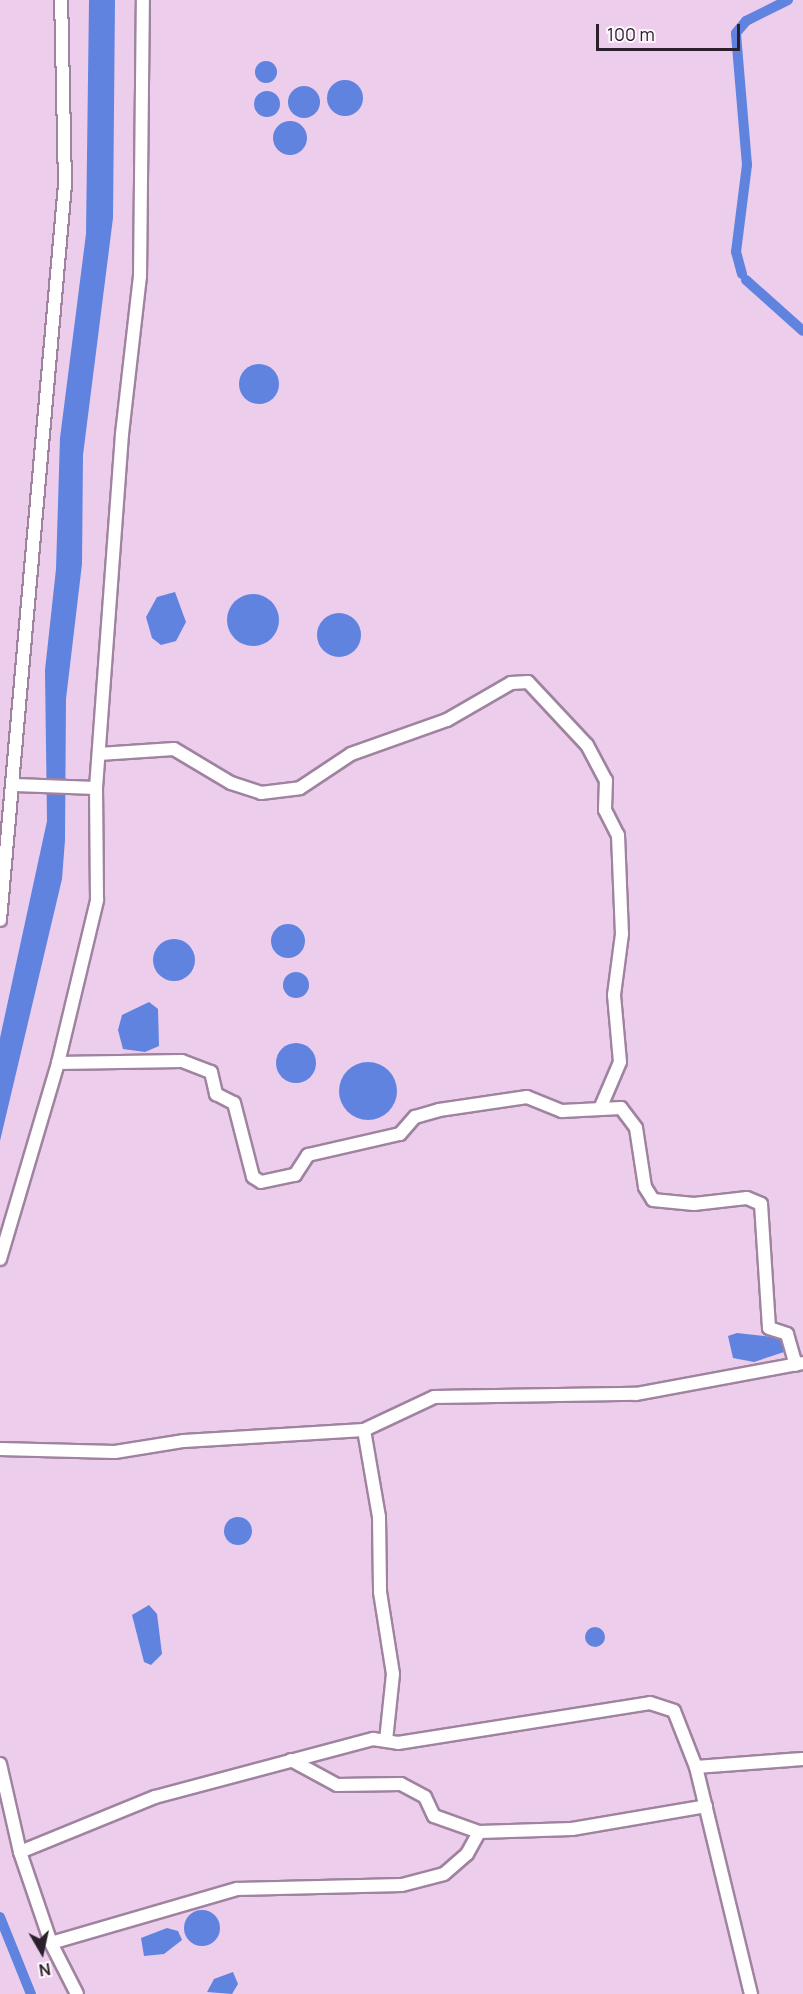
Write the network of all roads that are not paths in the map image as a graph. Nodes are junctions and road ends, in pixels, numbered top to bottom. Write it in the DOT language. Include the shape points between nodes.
graph roads {
  1 [pos="61,0"];
  2 [pos="143,0"];
  3 [pos="99,754"];
  4 [pos="15,785"];
  5 [pos="96,788"];
  6 [pos="0,920"];
  7 [pos="58,1063"];
  8 [pos="600,1109"];
  9 [pos="0,1259"];
  10 [pos="800,1364"];
  11 [pos="364,1430"];
  12 [pos="0,1449"];
  13 [pos="386,1741"];
  14 [pos="803,1759"];
  15 [pos="291,1761"];
  16 [pos="0,1764"];
  17 [pos="696,1767"];
  18 [pos="706,1806"];
  19 [pos="479,1832"];
  20 [pos="20,1852"];
  21 [pos="51,1943"];
  22 [pos="77,1994"];
  23 [pos="750,1994"];
  1 -- 4 [label="street" via="65,184"];
  2 -- 3 [label="street" via="140,276 122,434"];
  3 -- 5 [label="street"];
  3 -- 8 [label="street" via="174,750 231,783 261,793 300,788 351,754 447,720 511,683 528,682 587,745 606,780 605,810 618,835 622,934 614,986 620,1062"];
  4 -- 5 [label="street"];
  4 -- 6 [label="street"];
  5 -- 7 [label="street" via="97,900"];
  7 -- 8 [label="street" via="182,1061 211,1072 216,1094 234,1103 250,1169 261,1182 295,1175 308,1155 400,1134 415,1117 439,1110 527,1097 562,1111"];
  7 -- 9 [label="street"];
  8 -- 10 [label="street" via="621,1108 636,1128 645,1187 652,1200 694,1204 747,1198 761,1204 769,1328 787,1334"];
  10 -- 11 [label="street" via="636,1394 434,1397"];
  11 -- 12 [label="street" via="184,1441 115,1452"];
  11 -- 13 [label="street" via="379,1517 380,1592 393,1674"];
  13 -- 15 [label="street" via="373,1739"];
  13 -- 17 [label="street" via="650,1703 674,1711"];
  14 -- 17 [label="street"];
  15 -- 19 [label="street" via="337,1785 401,1784 425,1797 434,1816"];
  15 -- 20 [label="street" via="155,1797"];
  16 -- 20 [label="street"];
  17 -- 18 [label="street"];
  18 -- 19 [label="street" via="572,1829"];
  18 -- 23 [label="street"];
  19 -- 21 [label="street" via="467,1854 444,1874 402,1885 237,1889"];
  20 -- 21 [label="street"];
  21 -- 22 [label="street"];
}
